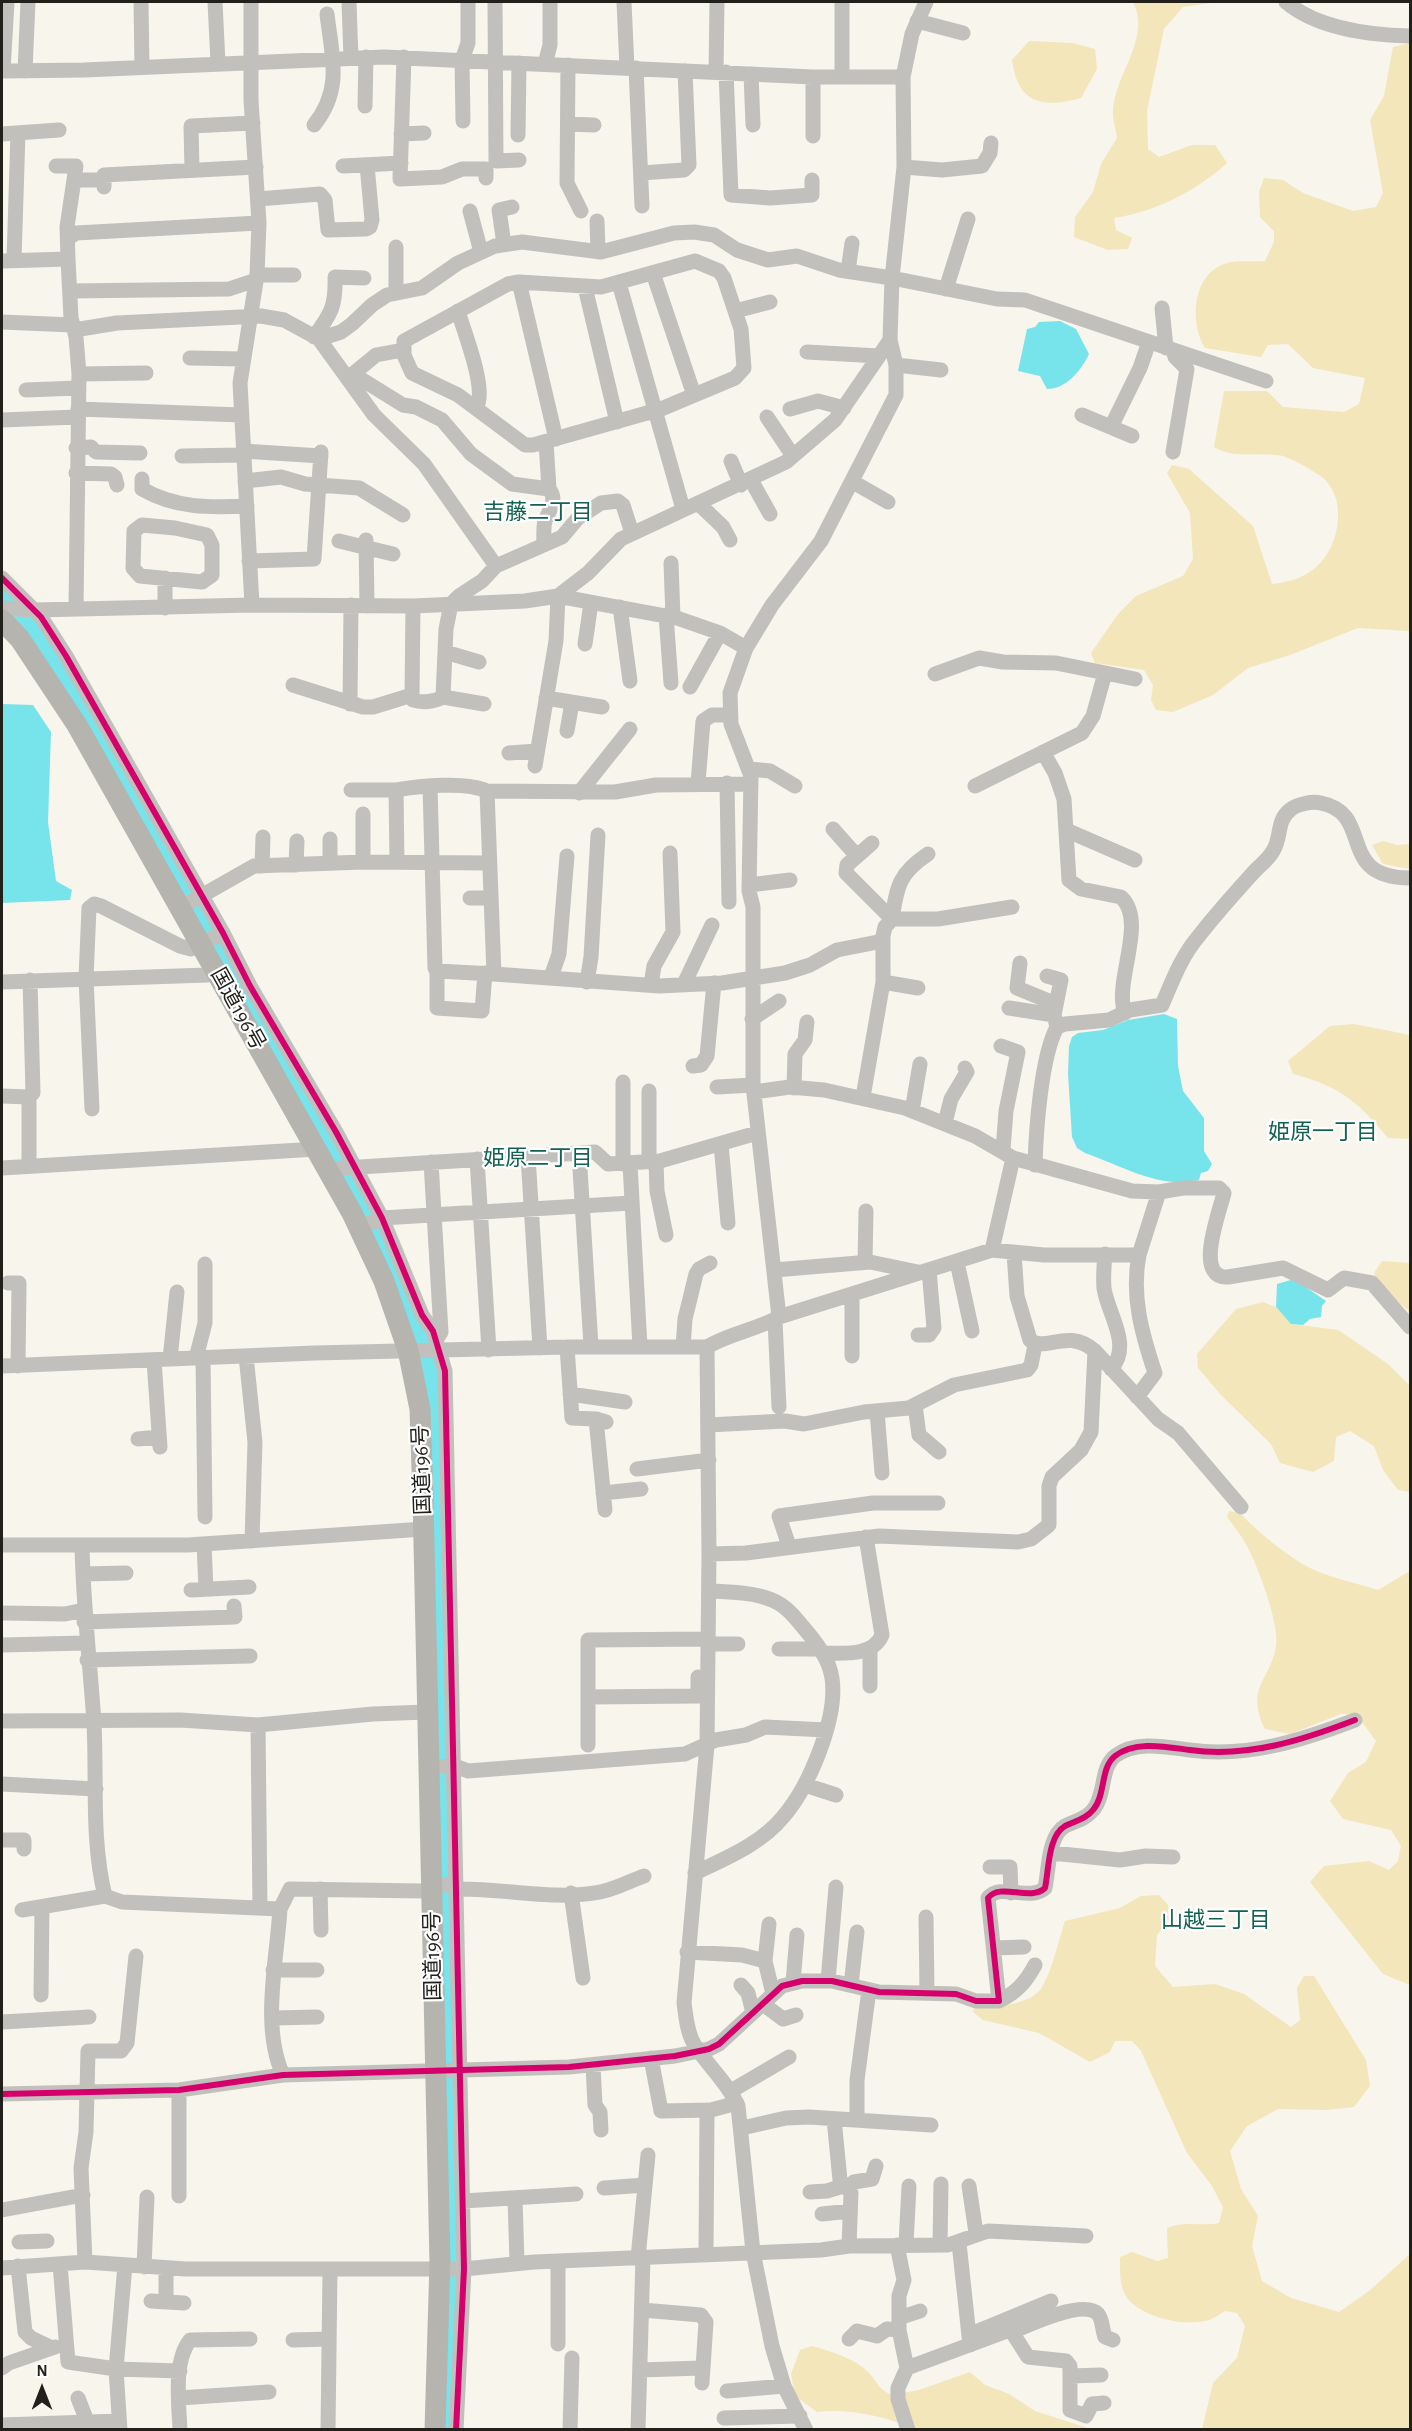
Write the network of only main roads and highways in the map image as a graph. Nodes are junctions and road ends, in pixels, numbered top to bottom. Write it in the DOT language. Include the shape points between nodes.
graph roads {
  1 [pos="2,620"];
  2 [pos="435,2430"];
  1 -- 2 [label="highway, 国道196号" via="20,639 159,844 213,938 218,972 242,991 295,1083 317,1149 343,1168 427,1349 420,1408 437,1497 423,1529 439,1634 426,1712 444,1767 453,2269"];
}
